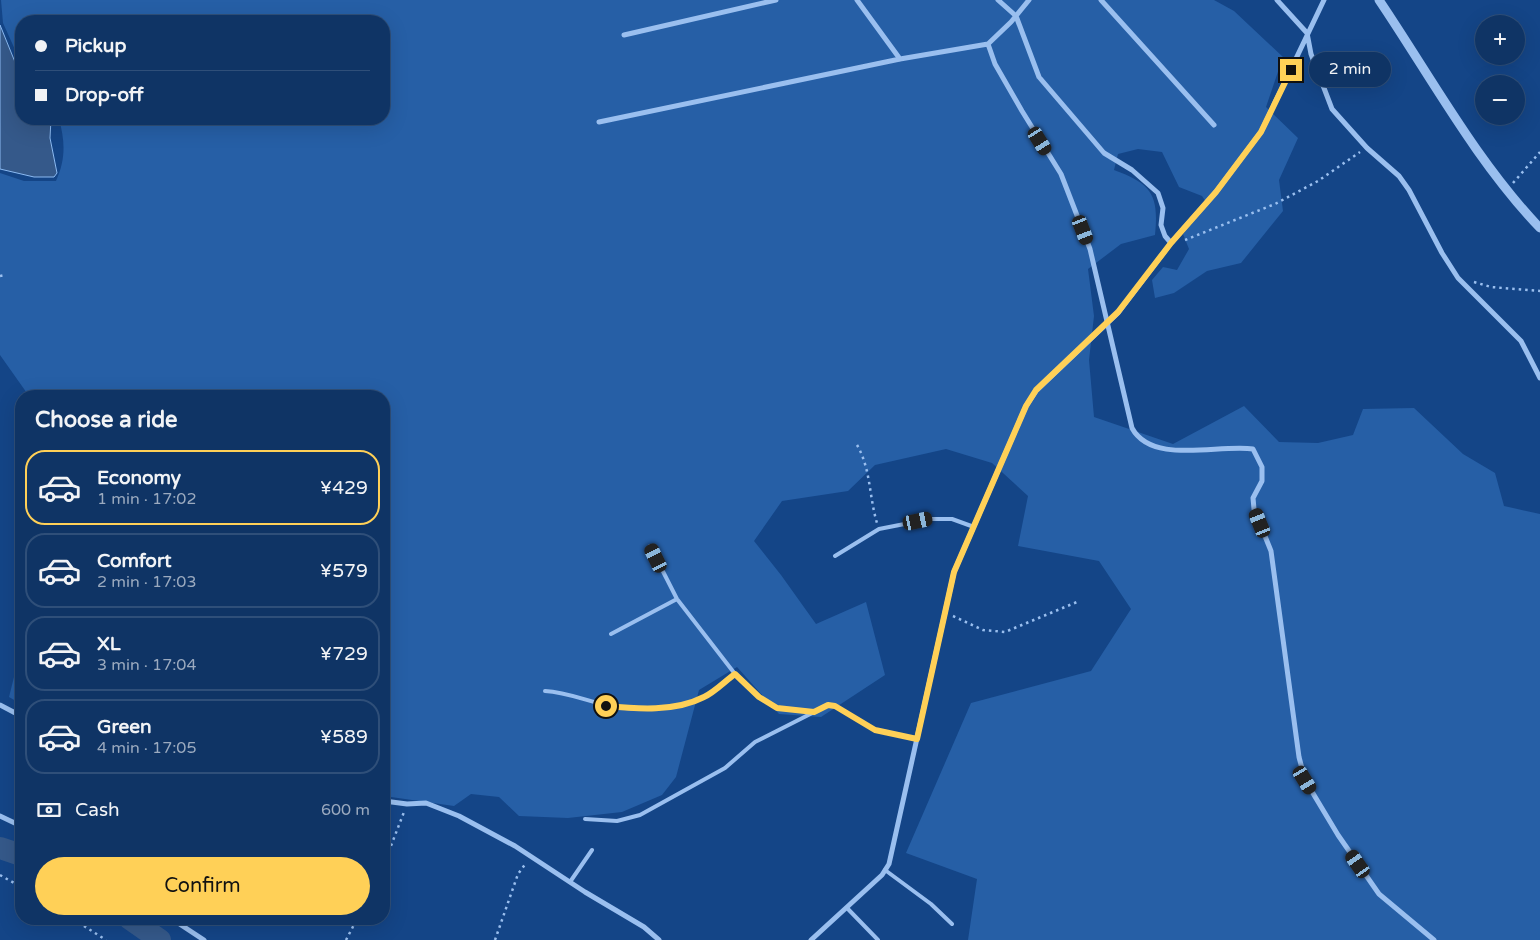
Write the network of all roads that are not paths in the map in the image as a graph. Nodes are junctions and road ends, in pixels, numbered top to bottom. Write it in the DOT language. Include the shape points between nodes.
graph roads {
  1 [pos="776,0"];
  2 [pos="857,0"];
  3 [pos="998,0"];
  4 [pos="1029,0"];
  5 [pos="1101,0"];
  6 [pos="1277,0"];
  7 [pos="1324,0"];
  8 [pos="1379,0"];
  9 [pos="1016,16"];
  10 [pos="1307,33"];
  11 [pos="624,35"];
  12 [pos="988,44"];
  13 [pos="900,59"];
  14 [pos="599,122"];
  15 [pos="1214,125"];
  16 [pos="1540,228"];
  17 [pos="1171,243"];
  18 [pos="1108,323"];
  19 [pos="1540,378"];
  20 [pos="974,527"];
  21 [pos="650,546"];
  22 [pos="835,556"];
  23 [pos="677,599"];
  24 [pos="611,634"];
  25 [pos="735,674"];
  26 [pos="545,690"];
  27 [pos="0,705"];
  28 [pos="814,712"];
  29 [pos="15,713"];
  30 [pos="917,739"];
  31 [pos="390,802"];
  32 [pos="0,816"];
  33 [pos="585,820"];
  34 [pos="15,823"];
  35 [pos="592,850"];
  36 [pos="885,870"];
  37 [pos="570,882"];
  38 [pos="847,908"];
  39 [pos="952,924"];
  40 [pos="181,925"];
  41 [pos="204,940"];
  42 [pos="659,940"];
  43 [pos="811,940"];
  44 [pos="878,940"];
  45 [pos="1434,940"];
  1 -- 11 [label="street"];
  2 -- 13 [label="street"];
  3 -- 9 [label="street"];
  4 -- 9 [label="street"];
  5 -- 15 [label="street"];
  6 -- 10 [label="street"];
  7 -- 10 [label="street"];
  8 -- 16 [label="street" via="1481,156"];
  9 -- 12 [label="street"];
  9 -- 17 [label="street" via="1039,77 1104,153 1132,170 1158,193 1162,208 1161,225"];
  10 -- 17 [label="street" via="1261,132 1216,192"];
  10 -- 19 [label="street" via="1311,54 1332,109 1367,148 1399,176 1458,278 1521,341"];
  12 -- 13 [label="street"];
  12 -- 18 [label="street" via="995,64 1061,174 1090,249"];
  13 -- 14 [label="street"];
  17 -- 18 [label="street"];
  18 -- 20 [label="street" via="1036,390 1026,406"];
  18 -- 45 [label="street" via="1132,428 1143,442 1174,450 1253,449 1262,467 1262,481 1253,498 1254,509 1271,552 1299,757 1305,780 1379,894"];
  20 -- 22 [label="lane" via="952,519 930,518 879,528"];
  20 -- 30 [label="street" via="954,572"];
  21 -- 23 [label="lane"];
  23 -- 24 [label="lane"];
  23 -- 25 [label="lane"];
  25 -- 26 [label="lane" via="705,697 654,708 606,706"];
  25 -- 28 [label="lane" via="759,697 777,708"];
  27 -- 29 [label="street"];
  28 -- 30 [label="lane" via="828,705 835,706 875,730"];
  28 -- 33 [label="lane" via="756,742 725,768 640,815 617,821"];
  30 -- 36 [label="street"];
  31 -- 37 [label="street" via="426,803 460,816 532,856"];
  32 -- 34 [label="street"];
  35 -- 37 [label="lane"];
  36 -- 38 [label="street"];
  36 -- 39 [label="lane"];
  37 -- 42 [label="street" via="644,927"];
  38 -- 43 [label="street"];
  38 -- 44 [label="lane"];
  40 -- 41 [label="street"];
}
